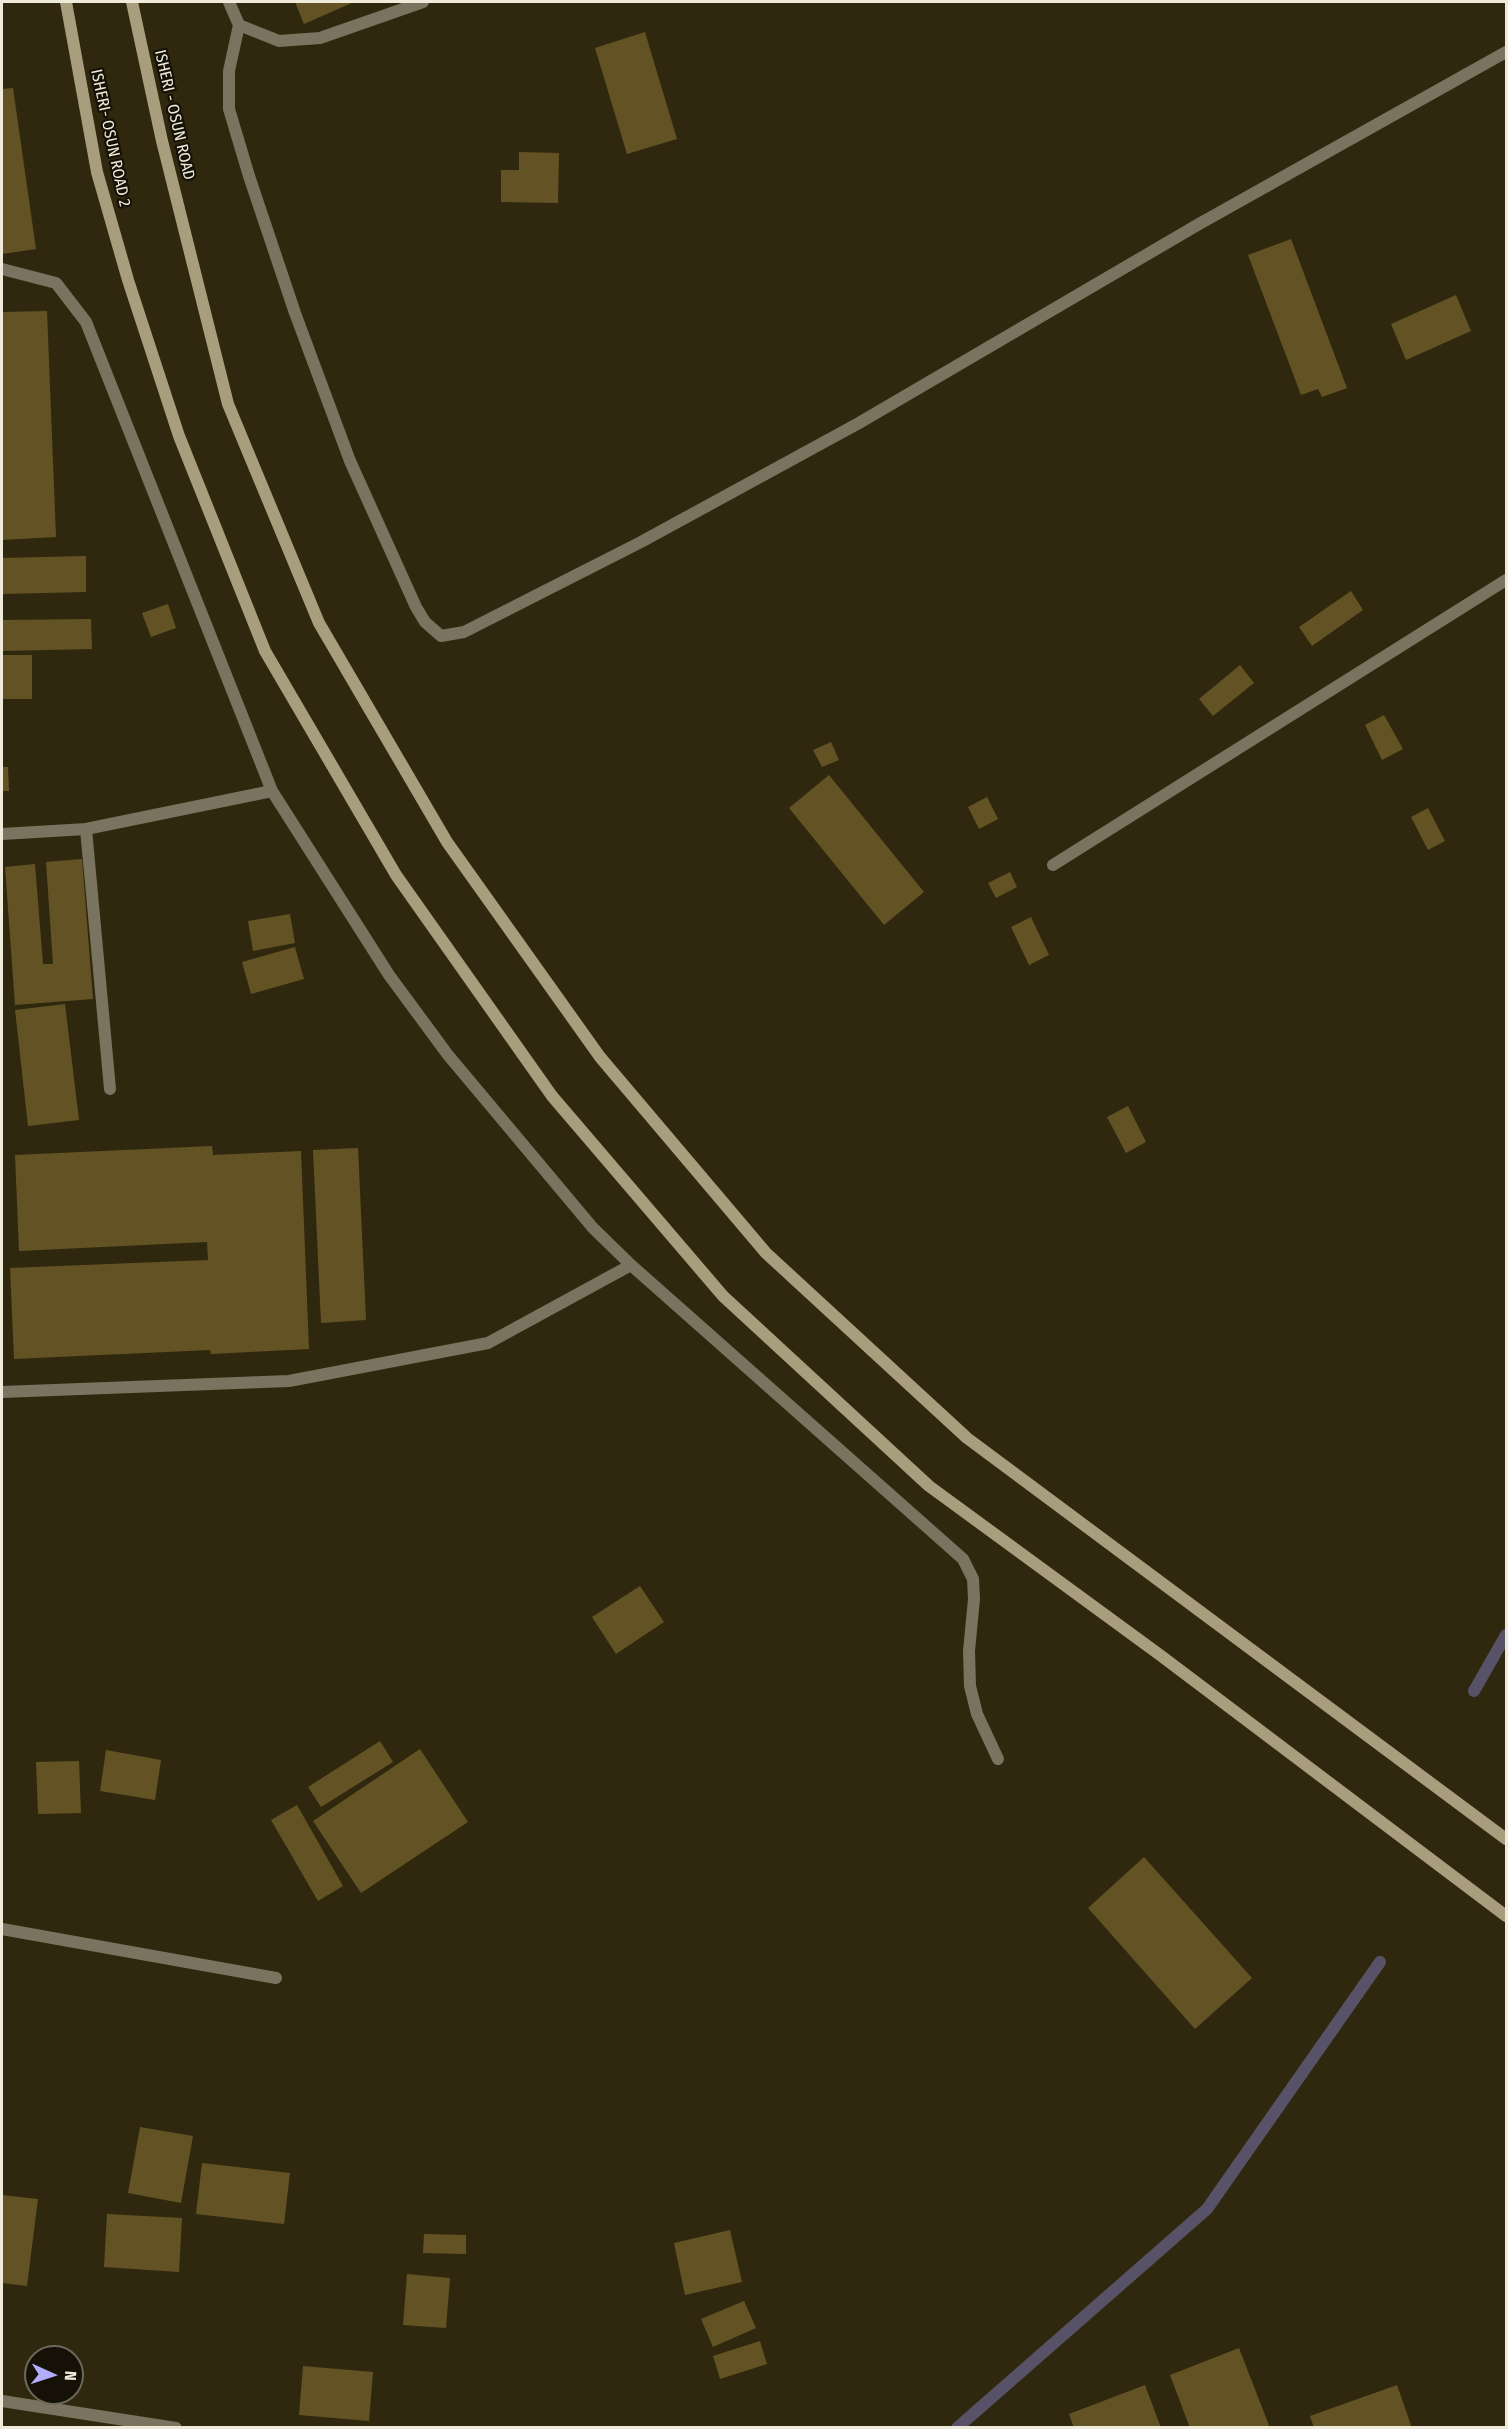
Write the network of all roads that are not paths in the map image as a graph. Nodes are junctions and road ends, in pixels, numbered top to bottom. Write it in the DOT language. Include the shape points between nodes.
graph roads {
  1 [pos="66,2"];
  2 [pos="132,2"];
  3 [pos="229,2"];
  4 [pos="423,2"];
  5 [pos="239,25"];
  6 [pos="1506,52"];
  7 [pos="2,269"];
  8 [pos="1506,580"];
  9 [pos="272,791"];
  10 [pos="86,829"];
  11 [pos="2,834"];
  12 [pos="1053,865"];
  13 [pos="110,1089"];
  14 [pos="631,1265"];
  15 [pos="2,1392"];
  16 [pos="998,1759"];
  17 [pos="1506,1839"];
  18 [pos="1506,1916"];
  19 [pos="2,1929"];
  20 [pos="276,1978"];
  21 [pos="2,2401"];
  22 [pos="176,2427"];
  1 -- 18 [label="main road, ISHERI- OSUN ROAD 2" via="97,172 128,280 179,436 265,651 396,875 552,1096 723,1296 929,1486"];
  2 -- 17 [label="main road, ISHERI - OSUN ROAD" via="162,141 228,404 319,623 447,842 600,1058 766,1253 967,1438"];
  3 -- 5 [label="street"];
  4 -- 5 [label="street" via="320,38 279,41"];
  5 -- 6 [label="street" via="229,71 229,109 252,187 350,461 416,607 441,636 464,632 641,542 838,434 1209,218"];
  7 -- 9 [label="street" via="56,283 86,322"];
  8 -- 12 [label="street"];
  9 -- 10 [label="street"];
  9 -- 14 [label="street" via="389,975 448,1055 593,1228"];
  10 -- 11 [label="street"];
  10 -- 13 [label="street"];
  14 -- 15 [label="street" via="488,1343 289,1381"];
  14 -- 16 [label="street" via="963,1559 973,1579 970,1686 977,1714"];
  19 -- 20 [label="street"];
  21 -- 22 [label="street"];
}
